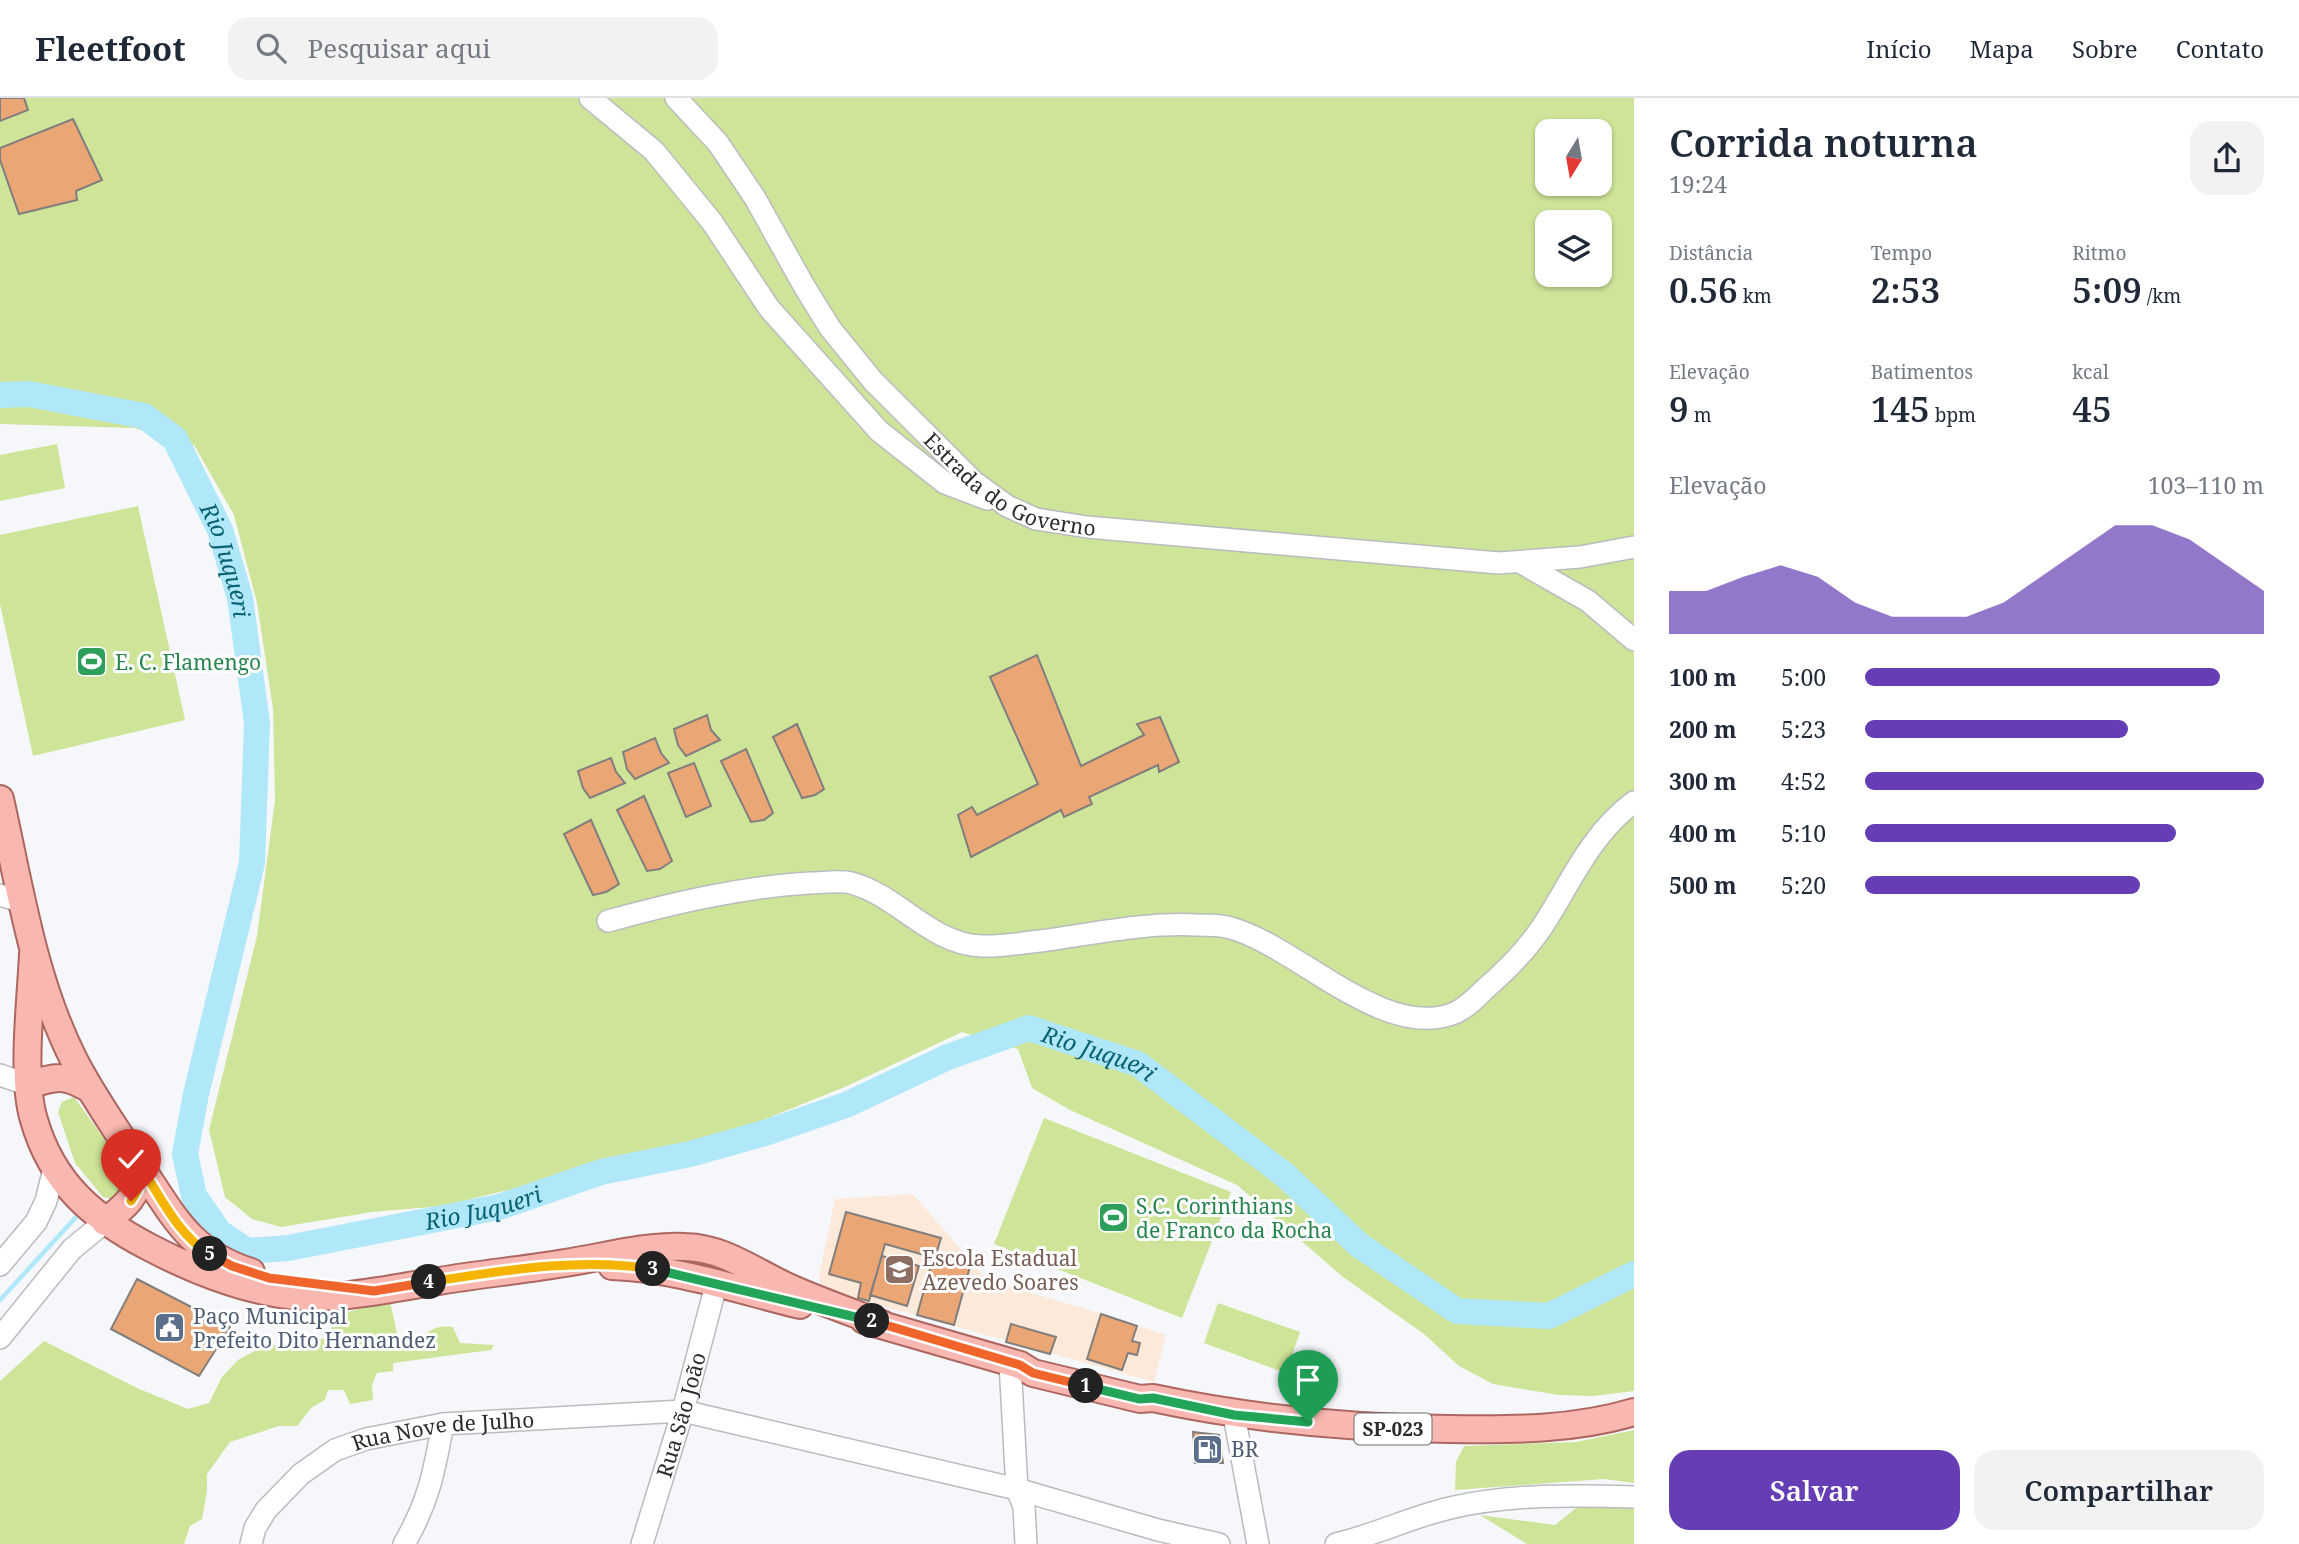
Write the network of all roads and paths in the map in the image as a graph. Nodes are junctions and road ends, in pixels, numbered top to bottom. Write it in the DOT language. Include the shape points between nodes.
graph roads {
  1 [pos="590,98"];
  2 [pos="676,98"];
  3 [pos="1007,506"];
  4 [pos="1634,547"];
  5 [pos="1520,562"];
  6 [pos="1634,640"];
  7 [pos="0,799"];
  8 [pos="1634,802"];
  9 [pos="12,899"];
  10 [pos="608,921"];
  11 [pos="33,954"];
  12 [pos="0,1075"];
  13 [pos="29,1085"];
  14 [pos="91,1090"];
  15 [pos="54,1169"];
  16 [pos="143,1170"];
  17 [pos="105,1222"];
  18 [pos="0,1265"];
  19 [pos="552,1265"];
  20 [pos="716,1285"];
  21 [pos="792,1289"];
  22 [pos="374,1291"];
  23 [pos="882,1324"];
  24 [pos="0,1338"];
  25 [pos="1015,1364"];
  26 [pos="683,1411"];
  27 [pos="1634,1412"];
  28 [pos="1234,1415"];
  29 [pos="443,1424"];
  30 [pos="1017,1489"];
  31 [pos="1634,1497"];
  32 [pos="251,1544"];
  33 [pos="404,1544"];
  34 [pos="642,1544"];
  35 [pos="1026,1544"];
  36 [pos="1219,1544"];
  37 [pos="1258,1544"];
  38 [pos="1336,1544"];
  1 -- 3 [label="street" via="654,151 712,222 769,308 879,431 945,484"];
  2 -- 3 [label="street, Estrada do Governo" via="718,143 755,198 830,328 873,381 974,482"];
  3 -- 5 [label="street, Estrada do Governo" via="1036,519 1087,527 1420,558"];
  4 -- 5 [label="street, Estrada do Governo"];
  5 -- 6 [label="street" via="1588,601"];
  7 -- 9 [label="main road"];
  8 -- 10 [label="street" via="1615,816 1586,853 1542,926 1498,978 1452,1014 1422,1018 1386,1011 1255,937 1226,926 1174,924 1022,943 967,945 848,882 762,886"];
  9 -- 11 [label="main road"];
  11 -- 13 [label="main road"];
  11 -- 14 [label="main road" via="60,1027"];
  12 -- 13 [label="street"];
  13 -- 14 [label="main road" via="65,1077"];
  13 -- 15 [label="main road" via="33,1119"];
  14 -- 16 [label="main road"];
  15 -- 17 [label="main road"];
  15 -- 18 [label="street" via="36,1222"];
  16 -- 17 [label="main road" via="131,1201"];
  16 -- 22 [label="main road" via="176,1221 204,1250 232,1266 269,1278"];
  17 -- 22 [label="main road" via="222,1280 275,1294 318,1297"];
  17 -- 24 [label="street" via="72,1249"];
  19 -- 20 [label="main road" via="635,1266"];
  19 -- 21 [label="main road" via="656,1248 708,1249"];
  19 -- 22 [label="main road"];
  20 -- 21 [label="main road" via="736,1281"];
  20 -- 23 [label="main road"];
  20 -- 26 [label="street, Rua São João"];
  21 -- 23 [label="main road"];
  23 -- 25 [label="main road"];
  25 -- 28 [label="main road, SP-023" via="1034,1363 1144,1390 1153,1398"];
  25 -- 30 [label="street"];
  26 -- 29 [label="street, Rua Nove de Julho"];
  26 -- 30 [label="street, Rua Nove de Julho"];
  26 -- 34 [label="street, Rua São João"];
  27 -- 28 [label="main road, SP-023" via="1605,1421 1510,1430 1391,1429"];
  28 -- 37 [label="street"];
  29 -- 32 [label="street, Rua Nove de Julho" via="366,1438 335,1450 301,1474 265,1510"];
  29 -- 33 [label="street" via="430,1489"];
  30 -- 35 [label="street" via="1024,1507"];
  30 -- 36 [label="street, Rua Nove de Julho"];
  31 -- 38 [label="street" via="1546,1496 1469,1504"];
}
